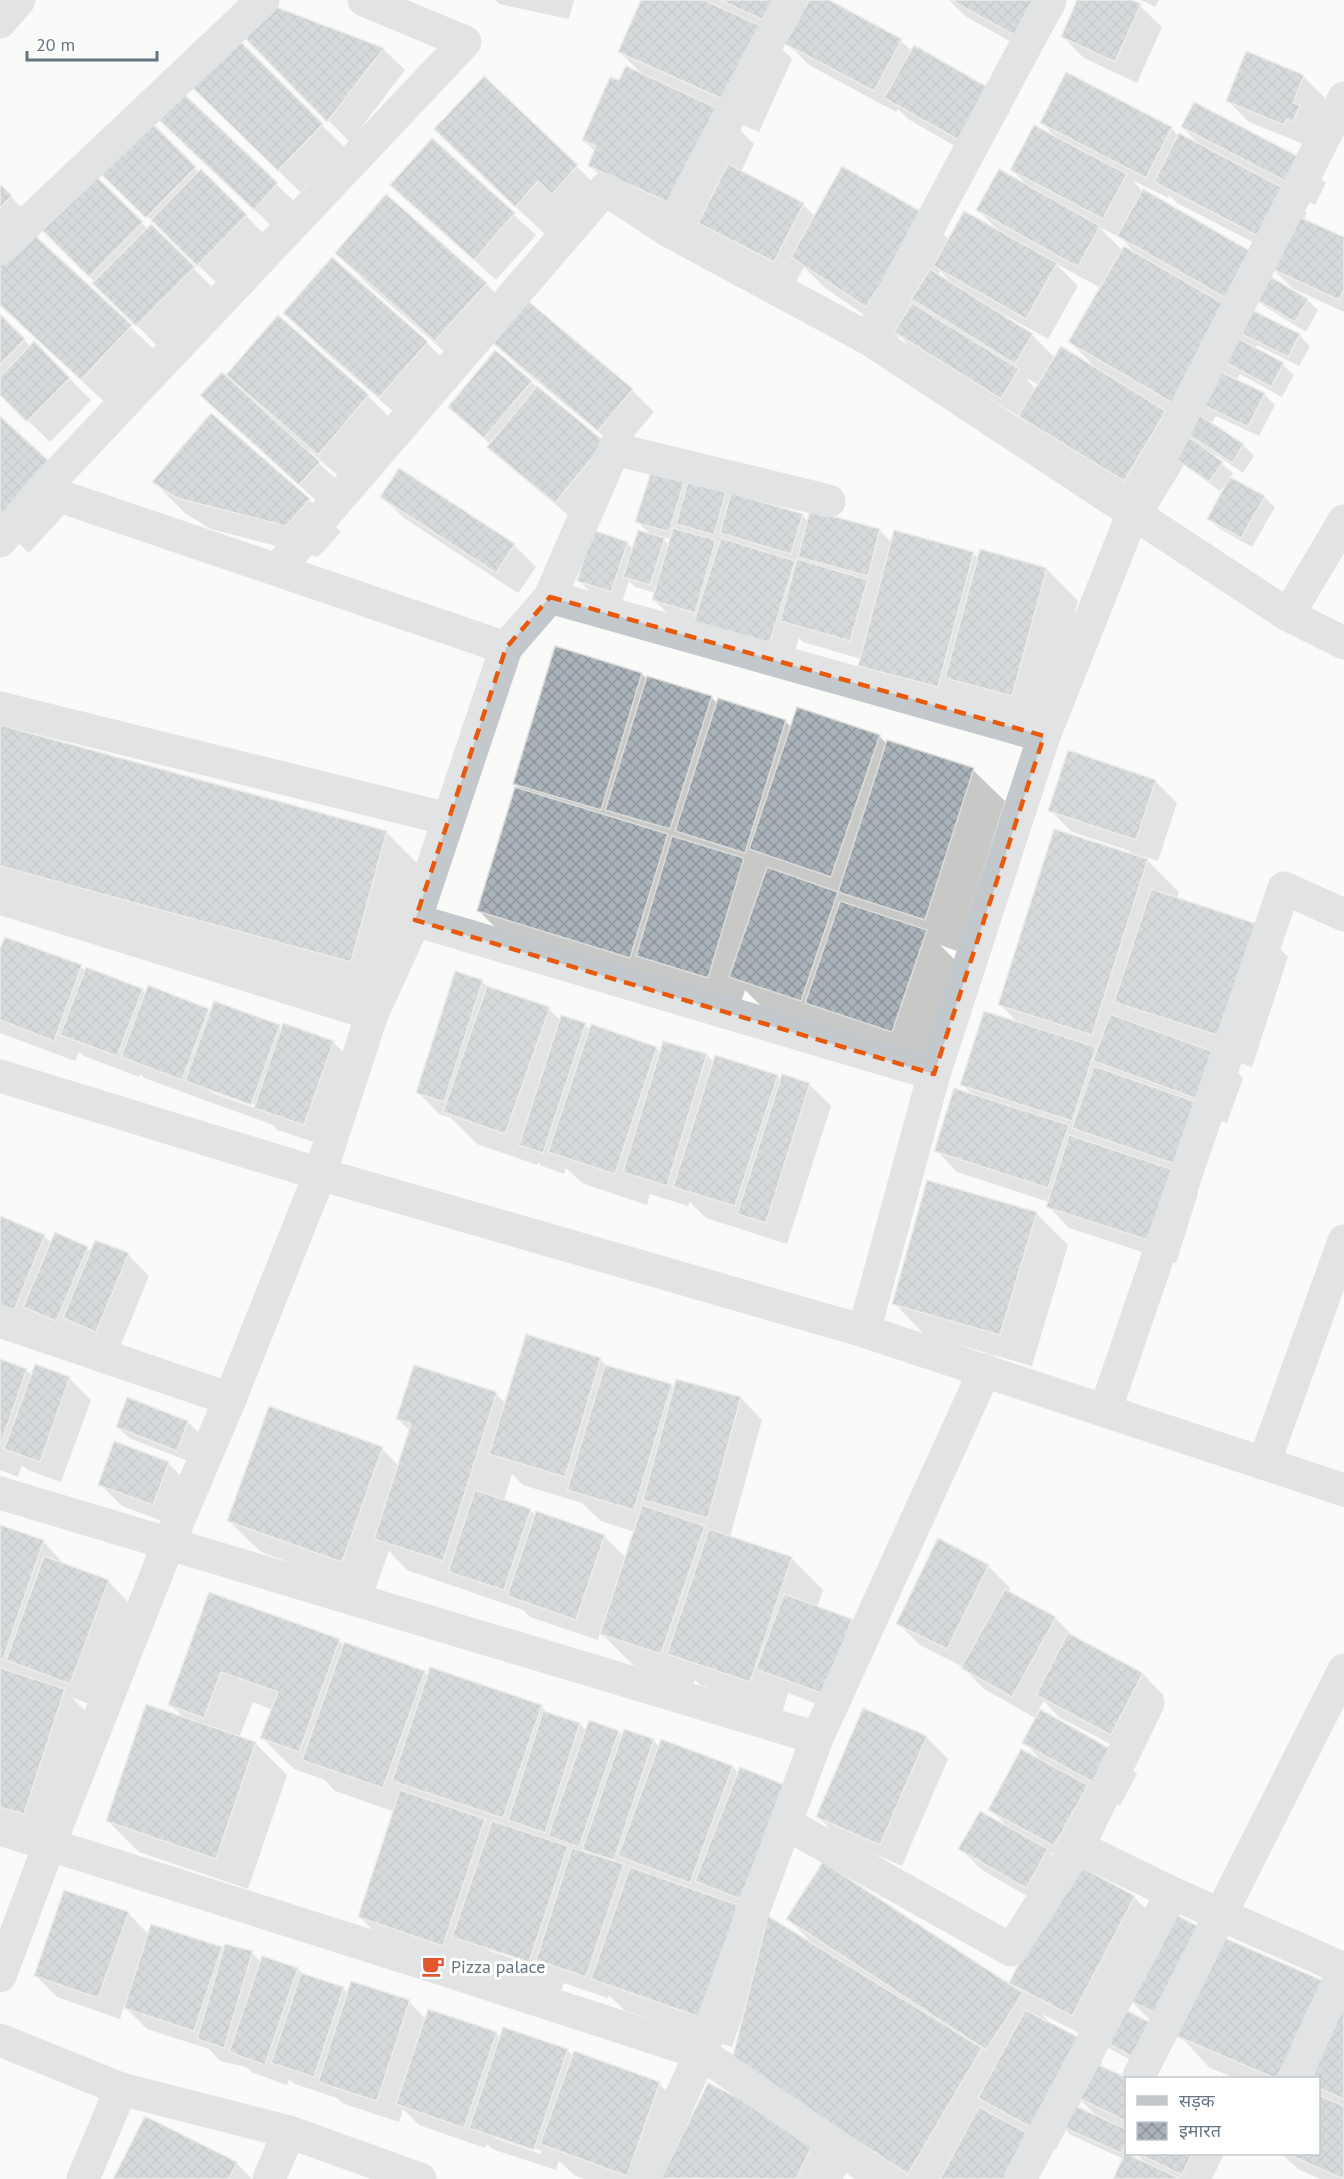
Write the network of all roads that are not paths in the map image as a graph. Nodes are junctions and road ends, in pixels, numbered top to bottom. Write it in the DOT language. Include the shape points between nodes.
graph roads {
  1 [pos="19,0"];
  2 [pos="263,0"];
  3 [pos="364,0"];
  4 [pos="790,0"];
  5 [pos="1050,0"];
  6 [pos="0,22"];
  7 [pos="1344,98"];
  8 [pos="669,231"];
  9 [pos="0,249"];
  10 [pos="869,339"];
  11 [pos="42,490"];
  12 [pos="829,501"];
  13 [pos="1133,513"];
  14 [pos="1344,521"];
  15 [pos="0,541"];
  16 [pos="278,570"];
  17 [pos="550,597"];
  18 [pos="1288,615"];
  19 [pos="1344,643"];
  20 [pos="506,648"];
  21 [pos="0,708"];
  22 [pos="1044,736"];
  23 [pos="448,819"];
  24 [pos="0,898"];
  25 [pos="1344,915"];
  26 [pos="415,920"];
  27 [pos="372,1014"];
  28 [pos="934,1074"];
  29 [pos="0,1076"];
  30 [pos="320,1174"];
  31 [pos="1344,1241"];
  32 [pos="0,1321"];
  33 [pos="864,1331"];
  34 [pos="985,1370"];
  35 [pos="230,1399"];
  36 [pos="1105,1411"];
  37 [pos="1264,1463"];
  38 [pos="1344,1490"];
  39 [pos="0,1493"];
  40 [pos="168,1545"];
  41 [pos="1344,1670"];
  42 [pos="1148,1703"];
  43 [pos="817,1738"];
  44 [pos="785,1823"];
  45 [pos="0,1829"];
  46 [pos="50,1843"];
  47 [pos="1078,1847"];
  48 [pos="1172,1893"];
  49 [pos="1220,1914"];
  50 [pos="1344,1969"];
  51 [pos="0,1976"];
  52 [pos="0,2040"];
  53 [pos="701,2054"];
  54 [pos="1139,2076"];
  55 [pos="1295,2077"];
  56 [pos="121,2089"];
  57 [pos="289,2132"];
  58 [pos="848,2168"];
  59 [pos="83,2179"];
  60 [pos="269,2179"];
  61 [pos="420,2179"];
  62 [pos="643,2179"];
  63 [pos="884,2179"];
  64 [pos="1020,2179"];
  1 -- 6 [label="street"];
  2 -- 9 [label="street"];
  3 -- 11 [label="street" via="465,42"];
  4 -- 8 [label="street"];
  5 -- 10 [label="street"];
  7 -- 13 [label="street"];
  8 -- 10 [label="street"];
  8 -- 16 [label="street" via="605,189"];
  10 -- 13 [label="street"];
  11 -- 15 [label="street"];
  11 -- 16 [label="street"];
  12 -- 17 [label="street" via="614,449"];
  13 -- 18 [label="street"];
  13 -- 22 [label="street"];
  14 -- 18 [label="street"];
  16 -- 20 [label="street"];
  17 -- 20 [label="street"];
  17 -- 22 [label="street"];
  18 -- 19 [label="street"];
  20 -- 23 [label="street"];
  21 -- 23 [label="street"];
  22 -- 28 [label="street"];
  23 -- 26 [label="street"];
  24 -- 27 [label="street"];
  25 -- 36 [label="street" via="1284,888"];
  26 -- 27 [label="street"];
  26 -- 28 [label="street"];
  27 -- 30 [label="street"];
  28 -- 33 [label="street"];
  29 -- 30 [label="street"];
  30 -- 33 [label="street"];
  30 -- 35 [label="street"];
  31 -- 37 [label="street"];
  32 -- 35 [label="street"];
  33 -- 34 [label="street"];
  34 -- 36 [label="street"];
  34 -- 43 [label="street"];
  35 -- 40 [label="street"];
  36 -- 37 [label="street"];
  37 -- 38 [label="street"];
  39 -- 40 [label="street"];
  40 -- 43 [label="street"];
  40 -- 46 [label="street"];
  41 -- 49 [label="street"];
  42 -- 47 [label="street"];
  43 -- 44 [label="street"];
  44 -- 47 [label="street" via="1011,1950"];
  44 -- 53 [label="street"];
  45 -- 46 [label="street"];
  46 -- 51 [label="street"];
  46 -- 53 [label="street"];
  47 -- 48 [label="street"];
  48 -- 49 [label="street"];
  48 -- 64 [label="street"];
  49 -- 50 [label="street"];
  49 -- 54 [label="street"];
  50 -- 55 [label="street"];
  52 -- 56 [label="street"];
  53 -- 58 [label="street"];
  53 -- 62 [label="street"];
  56 -- 57 [label="street"];
  56 -- 59 [label="street"];
  57 -- 60 [label="street"];
  57 -- 61 [label="street"];
  58 -- 63 [label="street"];
}
